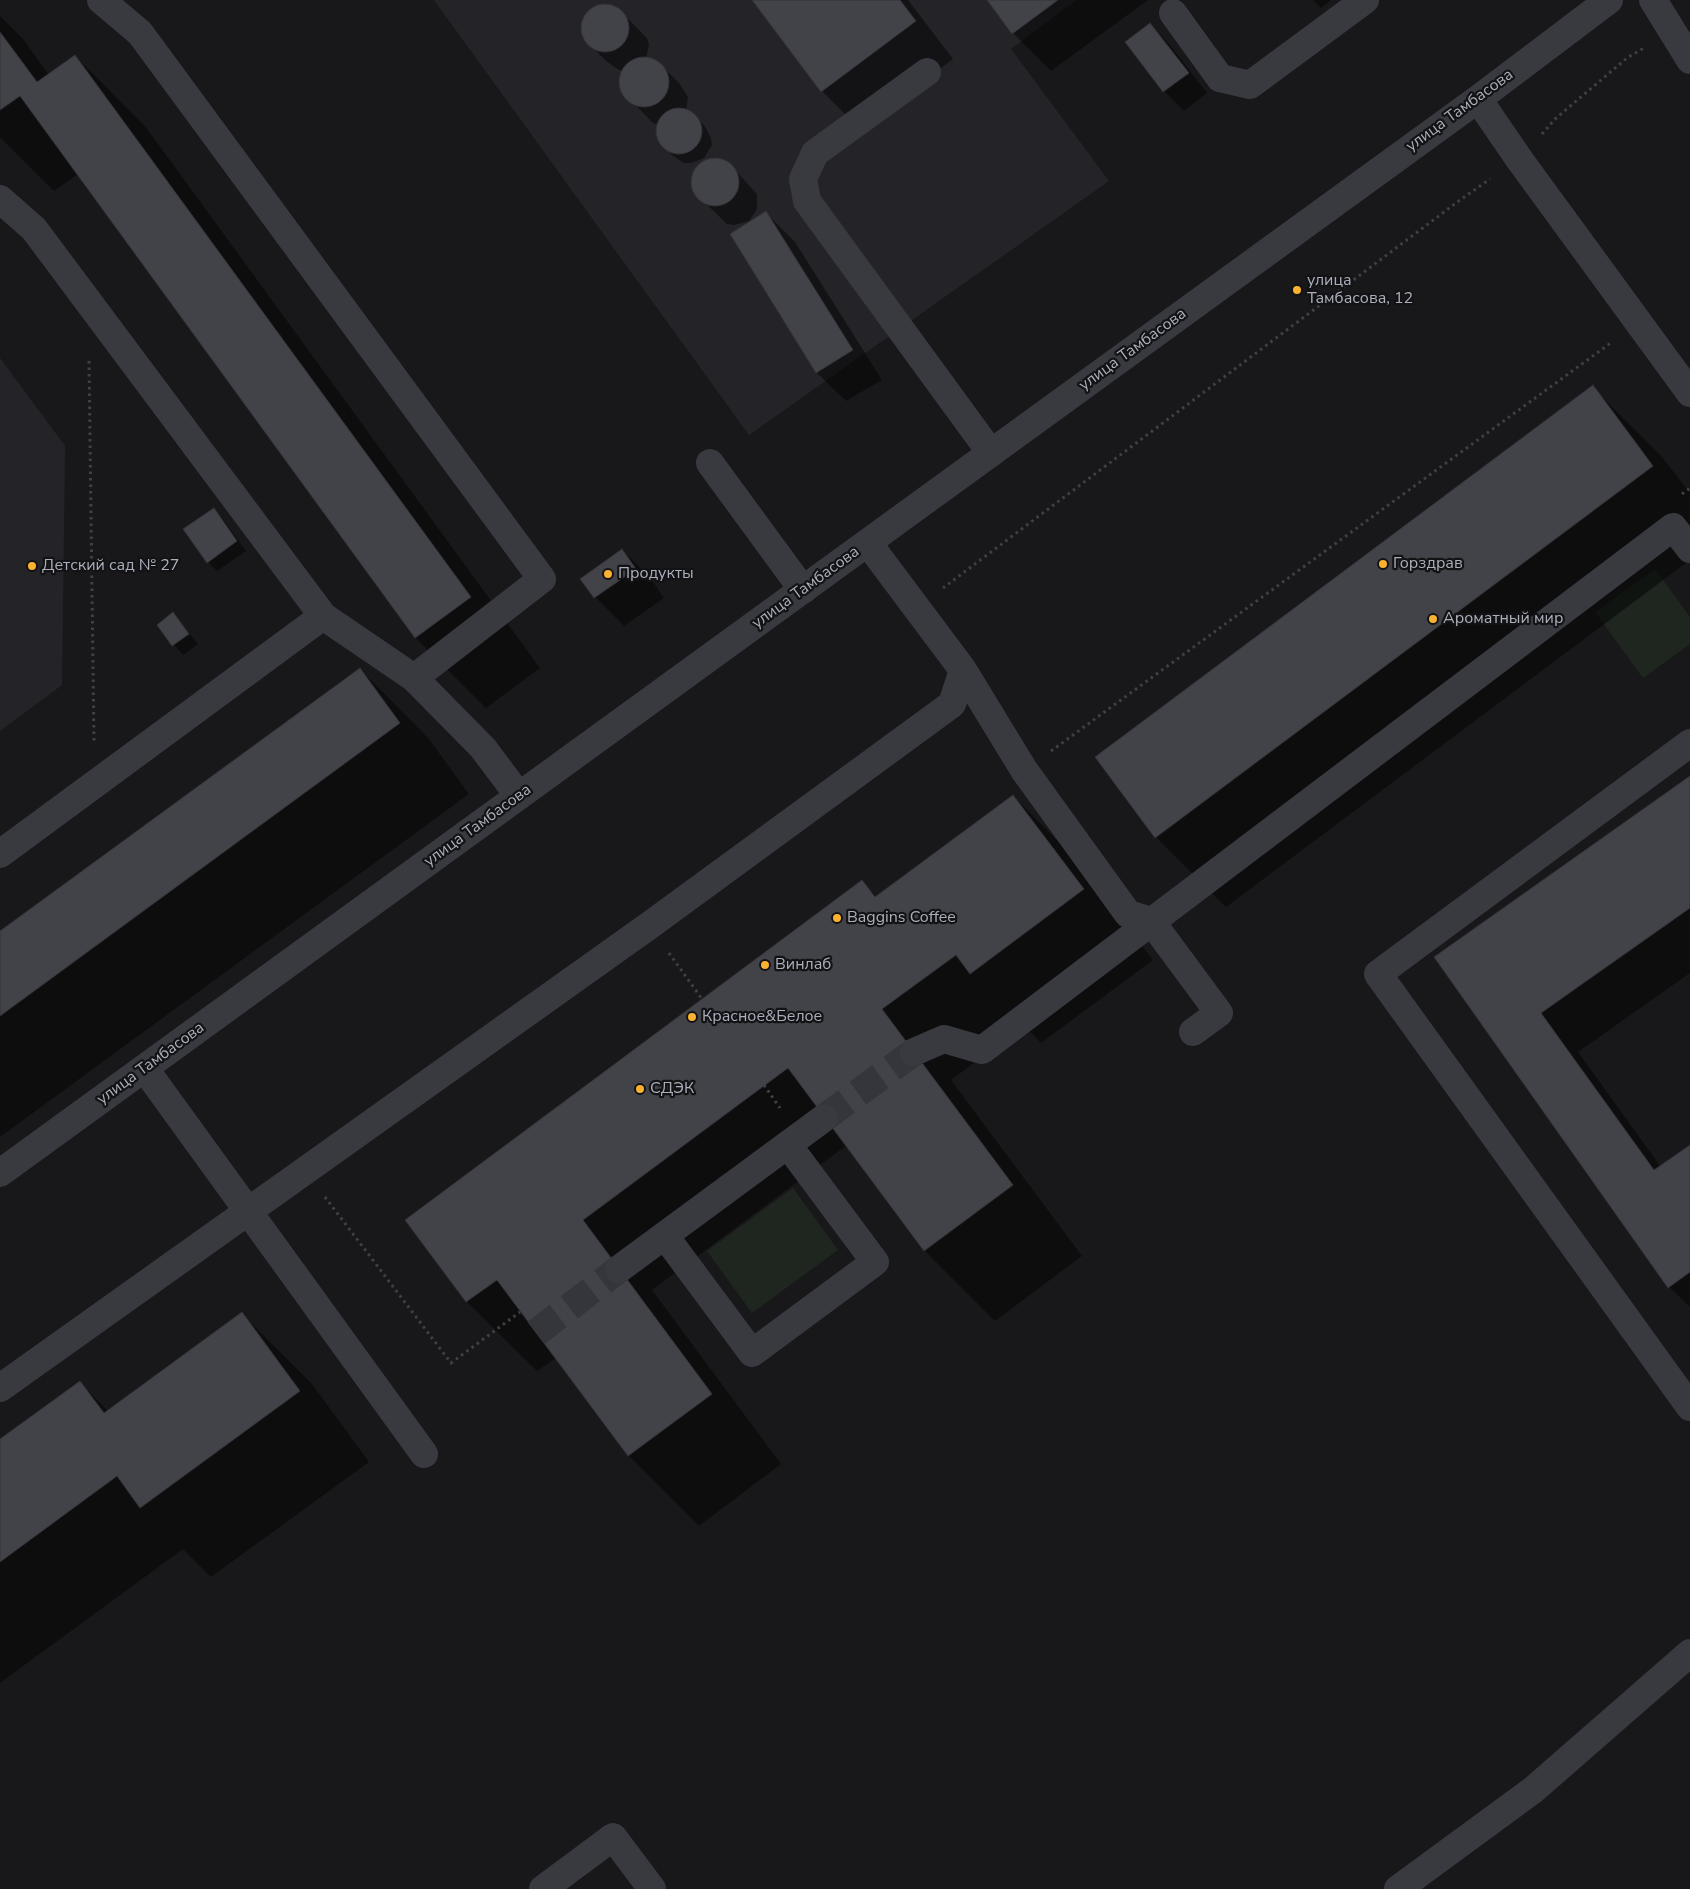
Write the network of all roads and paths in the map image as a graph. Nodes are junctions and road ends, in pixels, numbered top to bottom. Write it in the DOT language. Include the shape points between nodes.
graph roads {
  1 [pos="101,0"];
  2 [pos="1365,0"];
  3 [pos="1609,0"];
  4 [pos="1653,0"];
  5 [pos="1173,13"];
  6 [pos="1646,46"];
  7 [pos="1690,60"];
  8 [pos="927,72"];
  9 [pos="1478,99"];
  10 [pos="1519,159"];
  11 [pos="0,199"];
  12 [pos="88,302"];
  13 [pos="1639,323"];
  14 [pos="1690,393"];
  15 [pos="991,453"];
  16 [pos="710,463"];
  17 [pos="868,543"];
  18 [pos="1690,549"];
  19 [pos="804,590"];
  20 [pos="916,608"];
  21 [pos="323,616"];
  22 [pos="963,670"];
  23 [pos="414,678"];
  24 [pos="1690,743"];
  25 [pos="1024,770"];
  26 [pos="95,784"];
  27 [pos="519,796"];
  28 [pos="0,854"];
  29 [pos="1151,921"];
  30 [pos="650,925"];
  31 [pos="702,1000"];
  32 [pos="1193,1032"];
  33 [pos="914,1052"];
  34 [pos="145,1069"];
  35 [pos="824,1118"];
  36 [pos="788,1145"];
  37 [pos="306,1170"];
  38 [pos="0,1173"];
  39 [pos="248,1211"];
  40 [pos="665,1236"];
  41 [pos="619,1269"];
  42 [pos="520,1312"];
  43 [pos="0,1388"];
  44 [pos="1690,1407"];
  45 [pos="424,1454"];
  46 [pos="1690,1653"];
  47 [pos="543,1889"];
  48 [pos="652,1889"];
  49 [pos="1398,1889"];
  1 -- 23 [label="street" via="140,33 542,579"];
  2 -- 5 [label="street" via="1250,85 1220,78"];
  3 -- 9 [label="street, улица Тамбасова"];
  4 -- 7 [label="street"];
  6 -- 10 [label="path" via="1555,118"];
  8 -- 15 [label="street" via="815,154 803,179 807,201"];
  9 -- 10 [label="street"];
  9 -- 15 [label="street, улица Тамбасова"];
  10 -- 13 [label="street"];
  10 -- 20 [label="path"];
  11 -- 12 [label="street" via="34,229"];
  12 -- 21 [label="street"];
  12 -- 26 [label="path"];
  13 -- 14 [label="street"];
  13 -- 25 [label="path"];
  15 -- 17 [label="street, улица Тамбасова"];
  16 -- 19 [label="street"];
  17 -- 19 [label="street, улица Тамбасова"];
  17 -- 20 [label="street"];
  18 -- 29 [label="street" via="1674,527"];
  19 -- 27 [label="street, улица Тамбасова"];
  20 -- 22 [label="street"];
  21 -- 23 [label="street"];
  21 -- 26 [label="street"];
  22 -- 25 [label="street"];
  22 -- 30 [label="street" via="952,704"];
  23 -- 27 [label="street" via="483,748"];
  24 -- 44 [label="street" via="1378,974"];
  25 -- 29 [label="street" via="1128,914"];
  26 -- 28 [label="street"];
  27 -- 34 [label="street, улица Тамбасова"];
  29 -- 32 [label="street" via="1219,1012"];
  29 -- 33 [label="street" via="982,1050 944,1039"];
  30 -- 31 [label="path"];
  30 -- 37 [label="street"];
  34 -- 38 [label="street, улица Тамбасова"];
  34 -- 39 [label="street"];
  35 -- 36 [label="street"];
  36 -- 40 [label="street"];
  36 -- 40 [label="street" via="875,1262 783,1331 752,1353"];
  37 -- 39 [label="street"];
  37 -- 42 [label="path" via="451,1364"];
  39 -- 43 [label="street"];
  39 -- 45 [label="street"];
  40 -- 41 [label="street"];
  46 -- 49 [label="street" via="1533,1790"];
  47 -- 48 [label="street" via="613,1837"];
}
